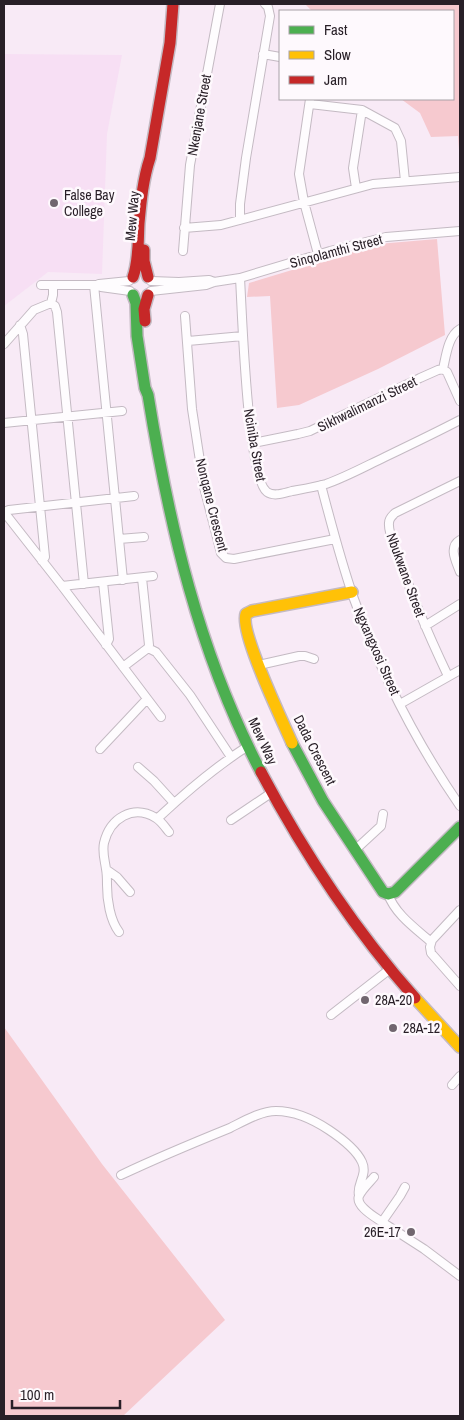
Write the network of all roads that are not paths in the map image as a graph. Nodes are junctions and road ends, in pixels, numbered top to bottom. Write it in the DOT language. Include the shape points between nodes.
graph roads {
  1 [pos="173,4"];
  2 [pos="181,4"];
  3 [pos="220,4"];
  4 [pos="264,4"];
  5 [pos="170,43"];
  6 [pos="263,54"];
  7 [pos="279,57"];
  8 [pos="310,101"];
  9 [pos="362,110"];
  10 [pos="150,158"];
  11 [pos="460,177"];
  12 [pos="405,181"];
  13 [pos="356,188"];
  14 [pos="304,202"];
  15 [pos="240,220"];
  16 [pos="184,228"];
  17 [pos="460,231"];
  18 [pos="183,251"];
  19 [pos="318,254"];
  20 [pos="240,278"];
  21 [pos="41,285"];
  22 [pos="53,285"];
  23 [pos="96,285"];
  24 [pos="131,286"];
  25 [pos="149,286"];
  26 [pos="51,303"];
  27 [pos="185,316"];
  28 [pos="20,325"];
  29 [pos="460,329"];
  30 [pos="243,336"];
  31 [pos="188,341"];
  32 [pos="4,344"];
  33 [pos="443,369"];
  34 [pos="148,396"];
  35 [pos="460,401"];
  36 [pos="122,411"];
  37 [pos="106,413"];
  38 [pos="68,417"];
  39 [pos="31,420"];
  40 [pos="460,420"];
  41 [pos="4,423"];
  42 [pos="253,443"];
  43 [pos="460,481"];
  44 [pos="321,485"];
  45 [pos="134,496"];
  46 [pos="115,498"];
  47 [pos="76,503"];
  48 [pos="40,506"];
  49 [pos="144,537"];
  50 [pos="119,539"];
  51 [pos="335,539"];
  52 [pos="460,540"];
  53 [pos="42,561"];
  54 [pos="460,572"];
  55 [pos="153,576"];
  56 [pos="142,578"];
  57 [pos="123,580"];
  58 [pos="103,582"];
  59 [pos="84,584"];
  60 [pos="62,586"];
  61 [pos="352,592"];
  62 [pos="460,604"];
  63 [pos="425,626"];
  64 [pos="106,645"];
  65 [pos="148,648"];
  66 [pos="314,659"];
  67 [pos="259,665"];
  68 [pos="123,667"];
  69 [pos="460,670"];
  70 [pos="448,676"];
  71 [pos="148,699"];
  72 [pos="400,704"];
  73 [pos="161,716"];
  74 [pos="248,746"];
  75 [pos="100,749"];
  76 [pos="231,757"];
  77 [pos="138,767"];
  78 [pos="271,793"];
  79 [pos="174,803"];
  80 [pos="460,806"];
  81 [pos="383,814"];
  82 [pos="158,818"];
  83 [pos="231,820"];
  84 [pos="460,827"];
  85 [pos="169,832"];
  86 [pos="355,850"];
  87 [pos="107,870"];
  88 [pos="130,892"];
  89 [pos="388,894"];
  90 [pos="460,910"];
  91 [pos="119,932"];
  92 [pos="430,942"];
  93 [pos="390,969"];
  94 [pos="460,986"];
  95 [pos="331,1015"];
  96 [pos="460,1047"];
  97 [pos="460,1076"];
  98 [pos="452,1085"];
  99 [pos="121,1176"];
  100 [pos="374,1177"];
  101 [pos="404,1187"];
  102 [pos="359,1195"];
  103 [pos="382,1222"];
  104 [pos="460,1276"];
  1 -- 5 [label="main road, Mew Way"];
  2 -- 5 [label="main road, Mew Way"];
  3 -- 16 [label="street, Nkenjane Street" via="190,164"];
  4 -- 6 [label="street" via="270,16"];
  5 -- 10 [label="main road, Mew Way"];
  6 -- 7 [label="street"];
  6 -- 15 [label="street" via="246,158"];
  8 -- 9 [label="street"];
  8 -- 14 [label="street" via="300,167"];
  9 -- 12 [label="street" via="395,128 401,141"];
  9 -- 13 [label="street" via="353,168"];
  10 -- 24 [label="main road, Mew Way" via="145,174 137,261"];
  10 -- 25 [label="main road, Mew Way" via="152,176 144,253"];
  11 -- 12 [label="street"];
  12 -- 13 [label="street"];
  13 -- 14 [label="street"];
  14 -- 15 [label="street"];
  14 -- 19 [label="street"];
  15 -- 16 [label="street"];
  16 -- 18 [label="street, Nkenjane Street"];
  17 -- 19 [label="street, Sinqolamthi Street" via="386,237"];
  19 -- 20 [label="street, Sinqolamthi Street"];
  20 -- 25 [label="street, Sinqolamthi Street"];
  20 -- 30 [label="street, Nciniba Street"];
  21 -- 22 [label="street"];
  22 -- 23 [label="street"];
  22 -- 26 [label="street"];
  23 -- 24 [label="street"];
  23 -- 37 [label="street"];
  24 -- 25 [label="main road" via="140,274"];
  24 -- 25 [label="main road" via="140,298"];
  24 -- 34 [label="main road, Mew Way"];
  25 -- 34 [label="main road, Mew Way" via="144,309"];
  26 -- 28 [label="street" via="36,308"];
  26 -- 38 [label="street" via="57,312"];
  27 -- 31 [label="street, Nonqane Crescent"];
  28 -- 32 [label="street"];
  28 -- 39 [label="street"];
  29 -- 33 [label="street" via="452,337"];
  30 -- 31 [label="street"];
  30 -- 42 [label="street, Nciniba Street"];
  31 -- 51 [label="street, Nonqane Crescent" via="192,409 203,478 223,556 234,559"];
  33 -- 35 [label="street"];
  33 -- 42 [label="street, Sikhwalimanzi Street" via="310,430"];
  34 -- 74 [label="main road, Mew Way" via="175,542 188,590 221,683"];
  36 -- 37 [label="street"];
  37 -- 38 [label="street"];
  37 -- 46 [label="street"];
  38 -- 39 [label="street"];
  38 -- 47 [label="street"];
  39 -- 41 [label="street"];
  39 -- 48 [label="street"];
  40 -- 44 [label="street, Nciniba Street"];
  42 -- 44 [label="street, Nciniba Street" via="260,481 269,493 280,494"];
  43 -- 63 [label="street, Nbukwane Street" via="395,513 388,524"];
  44 -- 51 [label="street, Ngxangxosi Street"];
  45 -- 46 [label="street"];
  46 -- 47 [label="street"];
  46 -- 50 [label="street"];
  47 -- 48 [label="street"];
  47 -- 59 [label="street"];
  48 -- 53 [label="street" via="45,557"];
  48 -- 53 [label="street" via="4,512"];
  49 -- 50 [label="street"];
  50 -- 57 [label="street"];
  51 -- 61 [label="street, Ngxangxosi Street"];
  52 -- 54 [label="street" via="454,548"];
  53 -- 60 [label="street"];
  55 -- 56 [label="street"];
  56 -- 57 [label="street"];
  56 -- 65 [label="street"];
  57 -- 58 [label="street"];
  58 -- 59 [label="street"];
  58 -- 64 [label="street" via="109,639"];
  59 -- 60 [label="street"];
  60 -- 64 [label="street"];
  61 -- 67 [label="main road, Dada Crescent" via="246,614 245,624"];
  61 -- 72 [label="street, Ngxangxosi Street"];
  62 -- 63 [label="street"];
  63 -- 70 [label="street, Nbukwane Street"];
  64 -- 68 [label="street"];
  65 -- 68 [label="street"];
  65 -- 76 [label="street" via="156,652 190,695"];
  66 -- 67 [label="street" via="299,656"];
  67 -- 86 [label="main road, Dada Crescent" via="296,750 323,801"];
  68 -- 71 [label="street"];
  69 -- 70 [label="street"];
  70 -- 72 [label="street"];
  71 -- 73 [label="street"];
  71 -- 75 [label="street"];
  72 -- 80 [label="street, Ngxangxosi Street"];
  74 -- 76 [label="street"];
  74 -- 78 [label="main road, Mew Way"];
  76 -- 79 [label="street"];
  77 -- 79 [label="street"];
  78 -- 83 [label="street"];
  78 -- 93 [label="main road, Mew Way" via="304,850"];
  79 -- 82 [label="street"];
  81 -- 86 [label="street" via="381,826"];
  82 -- 85 [label="street"];
  82 -- 87 [label="street" via="147,813 130,812 114,822 104,844"];
  84 -- 89 [label="main road" via="398,890"];
  86 -- 89 [label="main road, Dada Crescent" via="381,890"];
  87 -- 88 [label="street"];
  87 -- 91 [label="street" via="107,894"];
  89 -- 92 [label="street" via="402,916"];
  90 -- 92 [label="street"];
  92 -- 94 [label="street" via="431,953"];
  93 -- 95 [label="street"];
  93 -- 96 [label="main road, Mew Way"];
  97 -- 98 [label="street"];
  99 -- 102 [label="street" via="264,1112 285,1111 321,1125 354,1151 364,1174"];
  100 -- 102 [label="street"];
  101 -- 103 [label="street"];
  102 -- 103 [label="street" via="360,1205"];
  103 -- 104 [label="street"];
}
